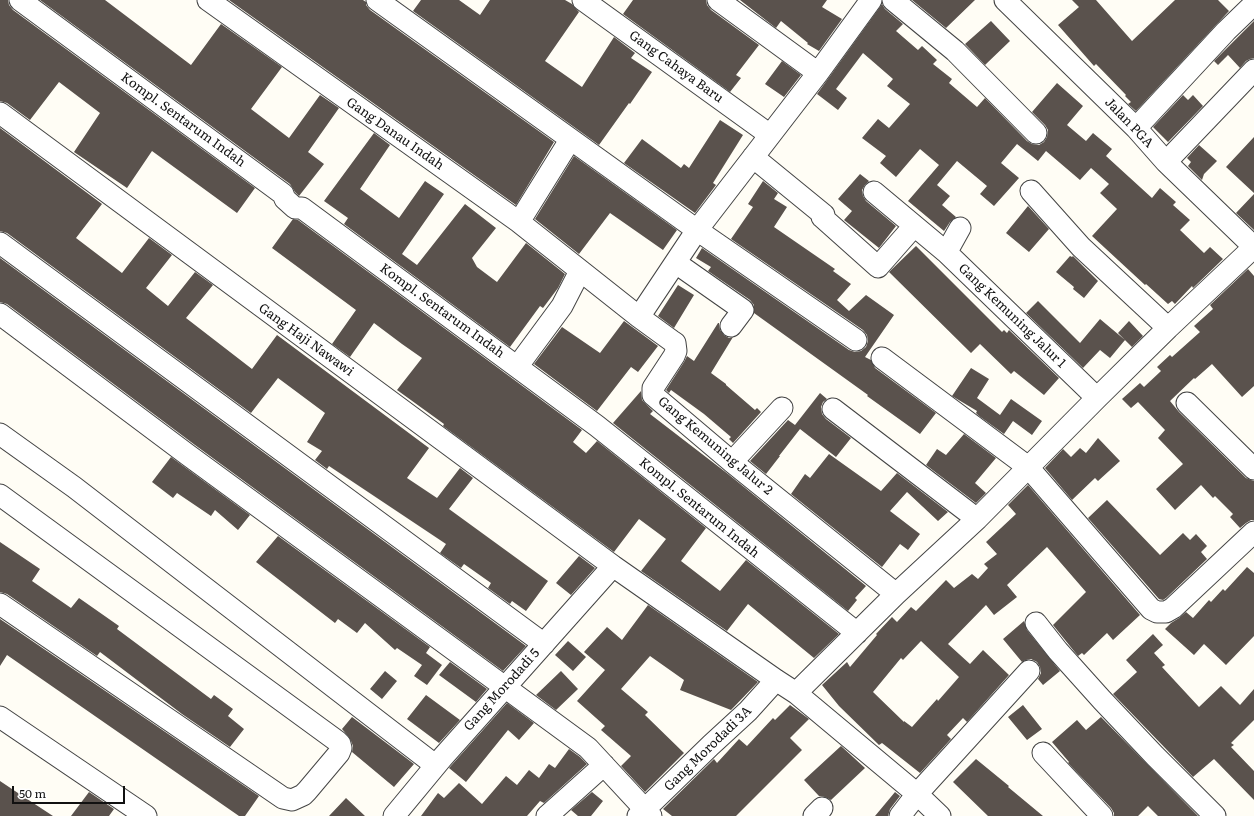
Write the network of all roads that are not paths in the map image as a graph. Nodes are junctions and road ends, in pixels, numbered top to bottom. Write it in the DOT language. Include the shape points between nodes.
graph roads {
  1 [pos="20,0"];
  2 [pos="208,0"];
  3 [pos="377,0"];
  4 [pos="583,0"];
  5 [pos="718,0"];
  6 [pos="871,0"];
  7 [pos="893,0"];
  8 [pos="1005,0"];
  9 [pos="1244,5"];
  10 [pos="1254,70"];
  11 [pos="818,73"];
  12 [pos="0,113"];
  13 [pos="1136,128"];
  14 [pos="1036,133"];
  15 [pos="770,135"];
  16 [pos="570,140"];
  17 [pos="753,157"];
  18 [pos="1166,162"];
  19 [pos="1030,191"];
  20 [pos="874,192"];
  21 [pos="519,222"];
  22 [pos="914,226"];
  23 [pos="960,228"];
  24 [pos="697,230"];
  25 [pos="0,243"];
  26 [pos="1254,247"];
  27 [pos="947,253"];
  28 [pos="676,263"];
  29 [pos="580,270"];
  30 [pos="0,314"];
  31 [pos="639,317"];
  32 [pos="731,326"];
  33 [pos="1168,328"];
  34 [pos="856,340"];
  35 [pos="882,358"];
  36 [pos="517,367"];
  37 [pos="1097,398"];
  38 [pos="1187,403"];
  39 [pos="782,408"];
  40 [pos="833,409"];
  41 [pos="0,434"];
  42 [pos="732,462"];
  43 [pos="1028,467"];
  44 [pos="1254,469"];
  45 [pos="0,495"];
  46 [pos="977,518"];
  47 [pos="1254,532"];
  48 [pos="613,566"];
  49 [pos="896,594"];
  50 [pos="0,604"];
  51 [pos="1036,623"];
  52 [pos="857,633"];
  53 [pos="544,644"];
  54 [pos="1029,671"];
  55 [pos="776,680"];
  56 [pos="504,687"];
  57 [pos="796,693"];
  58 [pos="0,717"];
  59 [pos="1043,752"];
  60 [pos="435,765"];
  61 [pos="604,765"];
  62 [pos="917,794"];
  63 [pos="645,814"];
  64 [pos="146,816"];
  65 [pos="394,816"];
  66 [pos="547,816"];
  67 [pos="900,816"];
  68 [pos="940,816"];
  69 [pos="1102,816"];
  70 [pos="1215,816"];
  1 -- 36 [label="street, Kompl. Sentarum Indah" via="283,194 295,208 302,208"];
  2 -- 21 [label="street, Gang Danau Indah"];
  3 -- 16 [label="street"];
  4 -- 15 [label="street, Gang Cahaya Baru"];
  5 -- 11 [label="street"];
  6 -- 11 [label="street"];
  7 -- 14 [label="street" via="955,51"];
  8 -- 13 [label="street, Jalan PGA"];
  9 -- 13 [label="street" via="1226,30"];
  10 -- 18 [label="street"];
  11 -- 15 [label="street"];
  12 -- 48 [label="street, Gang Haji Nawawi"];
  13 -- 18 [label="street, Jalan PGA"];
  15 -- 17 [label="street"];
  16 -- 21 [label="street"];
  16 -- 24 [label="street"];
  17 -- 22 [label="street" via="824,215 822,217 878,266"];
  17 -- 24 [label="street"];
  18 -- 26 [label="street, Jalan PGA"];
  19 -- 33 [label="street" via="1081,247"];
  20 -- 22 [label="street"];
  21 -- 29 [label="street, Gang Danau Indah"];
  22 -- 27 [label="street"];
  23 -- 27 [label="street, Gang Kemuning Jalur 1"];
  24 -- 28 [label="street"];
  24 -- 34 [label="street"];
  25 -- 53 [label="street"];
  26 -- 33 [label="street"];
  27 -- 37 [label="street, Gang Kemuning Jalur 1"];
  28 -- 31 [label="street"];
  28 -- 32 [label="street" via="743,310"];
  29 -- 31 [label="street, Gang Kemuning Jalur 2"];
  29 -- 36 [label="street" via="562,306"];
  30 -- 56 [label="street"];
  31 -- 42 [label="street, Gang Kemuning Jalur 2" via="676,346 674,356 653,388 653,395"];
  33 -- 37 [label="street"];
  35 -- 43 [label="street"];
  36 -- 52 [label="street, Kompl. Sentarum Indah" via="597,426"];
  37 -- 43 [label="street"];
  38 -- 44 [label="street"];
  39 -- 42 [label="street"];
  40 -- 46 [label="street"];
  41 -- 60 [label="street" via="74,487"];
  42 -- 49 [label="street, Gang Kemuning Jalur 2"];
  43 -- 46 [label="street"];
  43 -- 47 [label="street" via="1151,609 1159,613 1173,608"];
  45 -- 50 [label="street" via="337,741 341,748 339,753 303,795 292,800 283,798"];
  46 -- 49 [label="street"];
  48 -- 53 [label="street, Gang Morodadi 5"];
  48 -- 55 [label="street, Gang Haji Nawawi"];
  49 -- 52 [label="street"];
  51 -- 70 [label="street" via="1102,700"];
  52 -- 57 [label="street"];
  53 -- 56 [label="street, Gang Morodadi 5"];
  54 -- 62 [label="street"];
  55 -- 57 [label="street, Gang Haji Nawawi"];
  55 -- 63 [label="street, Gang Morodadi 3A"];
  56 -- 60 [label="street, Gang Morodadi 5"];
  56 -- 61 [label="street" via="588,748"];
  57 -- 62 [label="street, Gang Haji Nawawi"];
  58 -- 64 [label="street"];
  59 -- 69 [label="street"];
  60 -- 65 [label="street, Gang Morodadi 5"];
  61 -- 63 [label="street"];
  61 -- 66 [label="street"];
  62 -- 67 [label="street"];
  62 -- 68 [label="street, Gang Haji Nawawi"];
}
